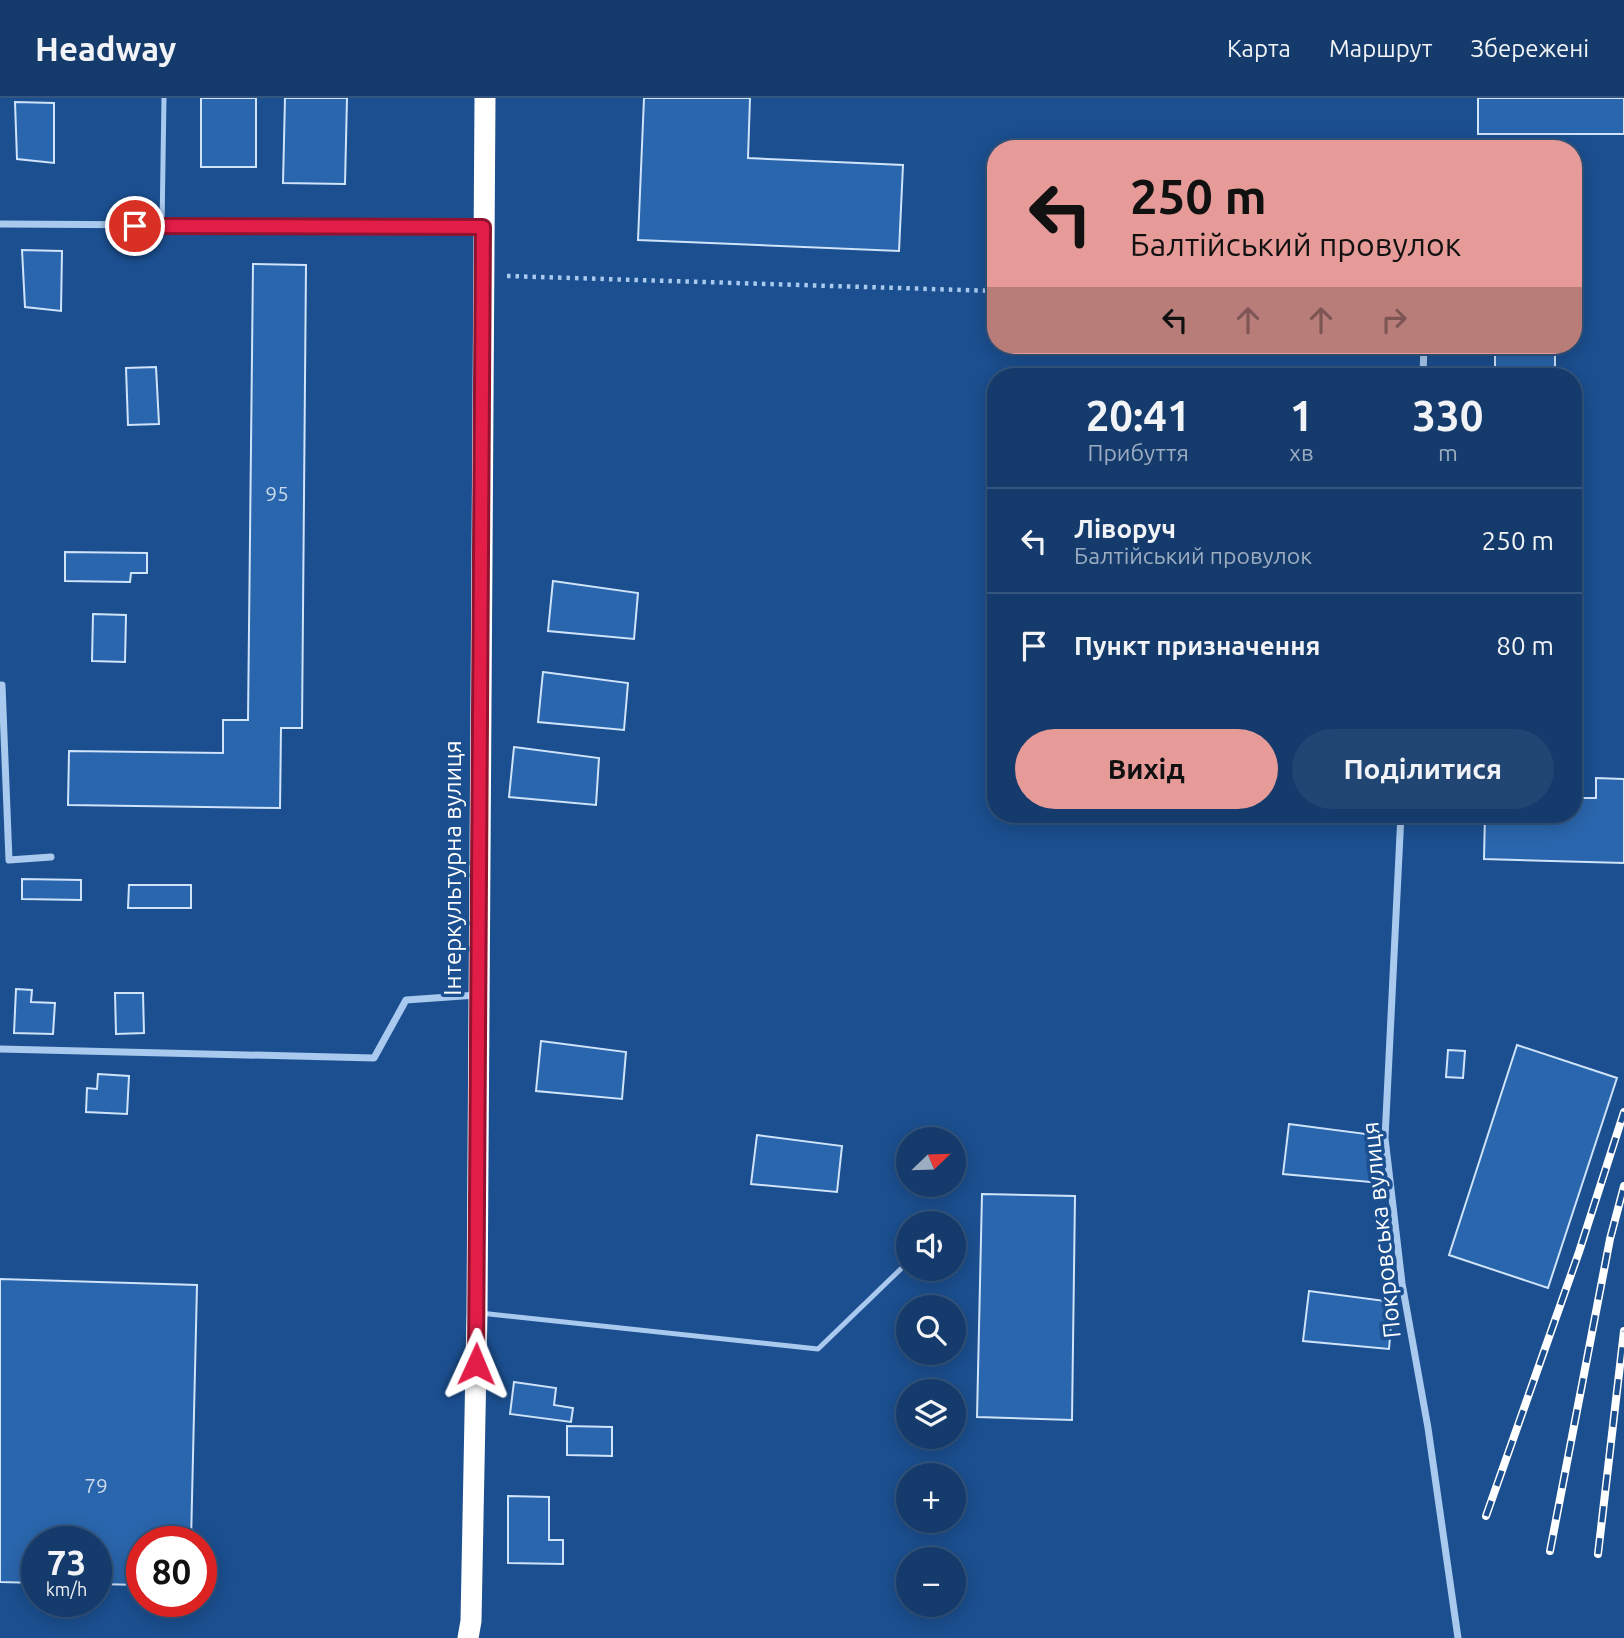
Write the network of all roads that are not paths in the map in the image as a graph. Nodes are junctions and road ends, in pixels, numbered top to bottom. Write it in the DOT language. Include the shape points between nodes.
graph roads {
  1 [pos="164,98"];
  2 [pos="485,98"];
  3 [pos="0,224"];
  4 [pos="162,227"];
  5 [pos="483,227"];
  6 [pos="0,685"];
  7 [pos="1401,823"];
  8 [pos="51,857"];
  9 [pos="478,995"];
  10 [pos="0,1049"];
  11 [pos="896,1274"];
  12 [pos="477,1313"];
  13 [pos="468,1638"];
  14 [pos="1458,1638"];
  1 -- 4 [label="lane"];
  2 -- 5 [label="highway, Інтеркультурна вулиця"];
  3 -- 4 [label="street"];
  4 -- 5 [label="street"];
  5 -- 9 [label="highway, Інтеркультурна вулиця"];
  6 -- 8 [label="street" via="9,860"];
  7 -- 14 [label="street, Покровська вулиця" via="1385,1138 1402,1283"];
  9 -- 10 [label="street" via="406,1000 374,1058"];
  9 -- 12 [label="highway, Інтеркультурна вулиця"];
  11 -- 12 [label="lane" via="818,1349"];
  12 -- 13 [label="highway, Інтеркультурна вулиця"];
}
